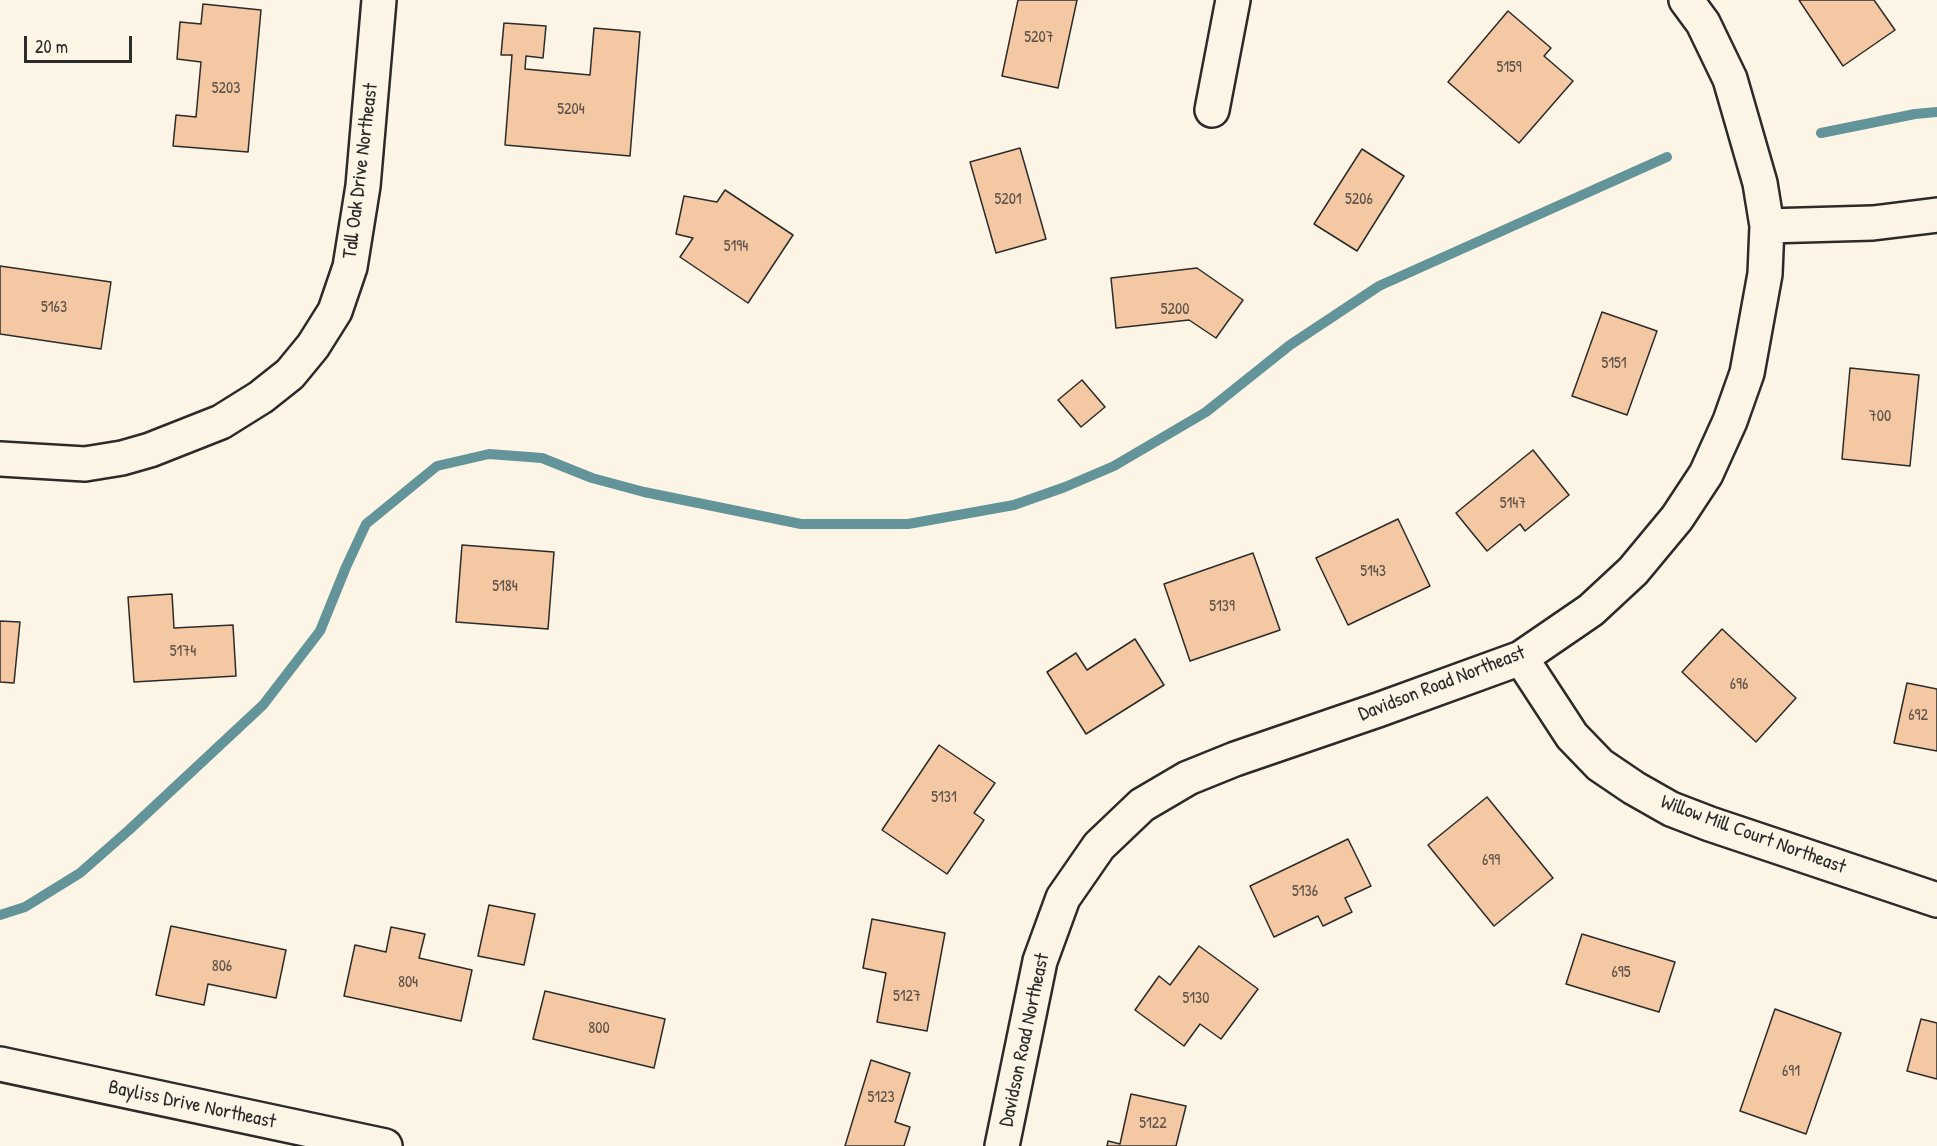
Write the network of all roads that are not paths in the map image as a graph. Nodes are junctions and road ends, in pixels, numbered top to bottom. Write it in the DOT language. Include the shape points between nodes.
graph roads {
  1 [pos="379,0"];
  2 [pos="1233,0"];
  3 [pos="1686,0"];
  4 [pos="1212,110"];
  5 [pos="1937,215"];
  6 [pos="1767,226"];
  7 [pos="0,459"];
  8 [pos="1521,658"];
  9 [pos="1937,900"];
  10 [pos="0,1064"];
  11 [pos="385,1146"];
  12 [pos="1002,1146"];
  1 -- 7 [label="street, Tall Oak Drive Northeast" via="363,186 350,267 334,311 290,374 221,422 150,450 84,464"];
  2 -- 4 [label="street"];
  3 -- 6 [label="street, Davidson Road Northeast" via="1703,23 1730,79 1760,183"];
  5 -- 6 [label="street" via="1873,223"];
  6 -- 8 [label="street, Davidson Road Northeast" via="1766,274 1747,373 1706,474 1677,518 1633,571 1591,610"];
  8 -- 9 [label="street, Willow Mill Court Northeast" via="1572,736 1600,765 1634,788 1671,809 1710,824"];
  8 -- 12 [label="street, Davidson Road Northeast" via="1235,759 1188,778 1142,805 1099,846 1063,898 1040,961"];
  10 -- 11 [label="street, Bayliss Drive Northeast"];
}
